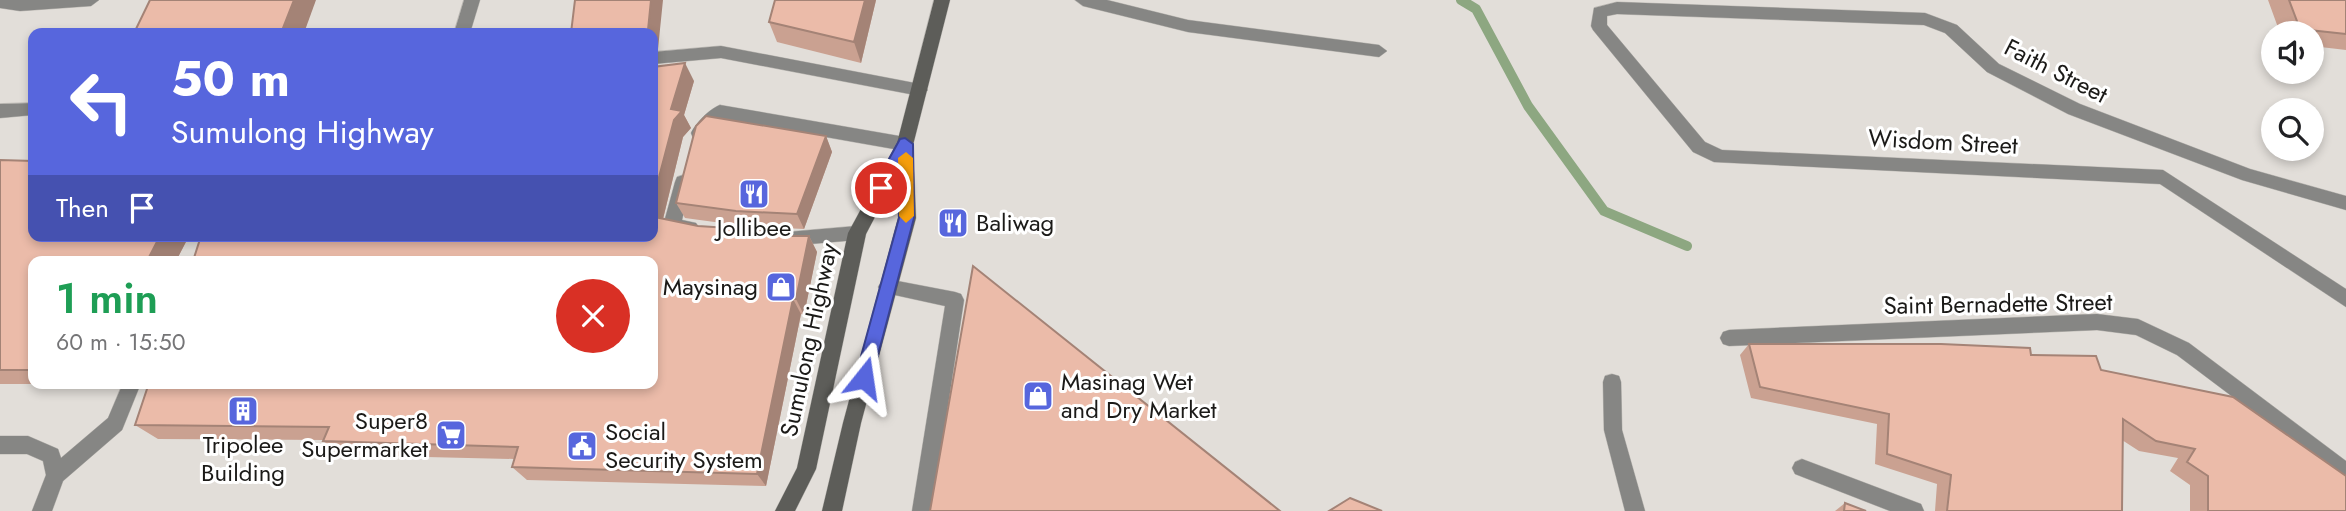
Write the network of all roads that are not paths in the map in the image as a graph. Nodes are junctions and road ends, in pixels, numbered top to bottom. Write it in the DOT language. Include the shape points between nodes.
graph roads {
  1 [pos="91,0"];
  2 [pos="472,0"];
  3 [pos="942,0"];
  4 [pos="1083,0"];
  5 [pos="0,2"];
  6 [pos="464,28"];
  7 [pos="1379,51"];
  8 [pos="658,58"];
  9 [pos="920,90"];
  10 [pos="28,109"];
  11 [pos="0,111"];
  12 [pos="905,144"];
  13 [pos="2168,147"];
  14 [pos="1720,157"];
  15 [pos="2163,177"];
  16 [pos="2346,204"];
  17 [pos="708,230"];
  18 [pos="857,233"];
  19 [pos="771,237"];
  20 [pos="887,287"];
  21 [pos="2346,299"];
  22 [pos="1729,338"];
  23 [pos="1612,382"];
  24 [pos="130,389"];
  25 [pos="0,445"];
  26 [pos="1802,468"];
  27 [pos="2346,473"];
  28 [pos="56,475"];
  29 [pos="42,511"];
  30 [pos="785,511"];
  31 [pos="832,511"];
  32 [pos="922,511"];
  33 [pos="1634,511"];
  34 [pos="1914,511"];
  1 -- 5 [label="street"];
  2 -- 6 [label="street"];
  3 -- 9 [label="main road, Sumulong Highway"];
  4 -- 7 [label="street" via="1188,26"];
  8 -- 9 [label="street" via="721,52"];
  9 -- 12 [label="main road, Sumulong Highway"];
  10 -- 11 [label="street"];
  12 -- 17 [label="street" via="720,112 694,138 672,226"];
  12 -- 18 [label="main road, Sumulong Highway"];
  12 -- 20 [label="main road, Sumulong Highway" via="906,218"];
  13 -- 14 [label="street, Faith Street" via="2074,109 1993,68 1951,29 1925,19 1618,8 1599,12 1599,26 1699,147"];
  13 -- 15 [label="street"];
  13 -- 16 [label="street, Faith Street"];
  14 -- 15 [label="street, Wisdom Street"];
  15 -- 21 [label="street"];
  18 -- 19 [label="street"];
  18 -- 30 [label="main road, Sumulong Highway" via="806,469"];
  20 -- 31 [label="main road, Sumulong Highway"];
  20 -- 32 [label="street" via="955,300"];
  22 -- 27 [label="street, Saint Bernadette Street" via="2097,322 2138,327 2183,349"];
  23 -- 33 [label="street" via="1612,429"];
  24 -- 28 [label="street" via="115,424"];
  25 -- 28 [label="street" via="28,445 51,455"];
  26 -- 34 [label="street"];
  28 -- 29 [label="street"];
}
